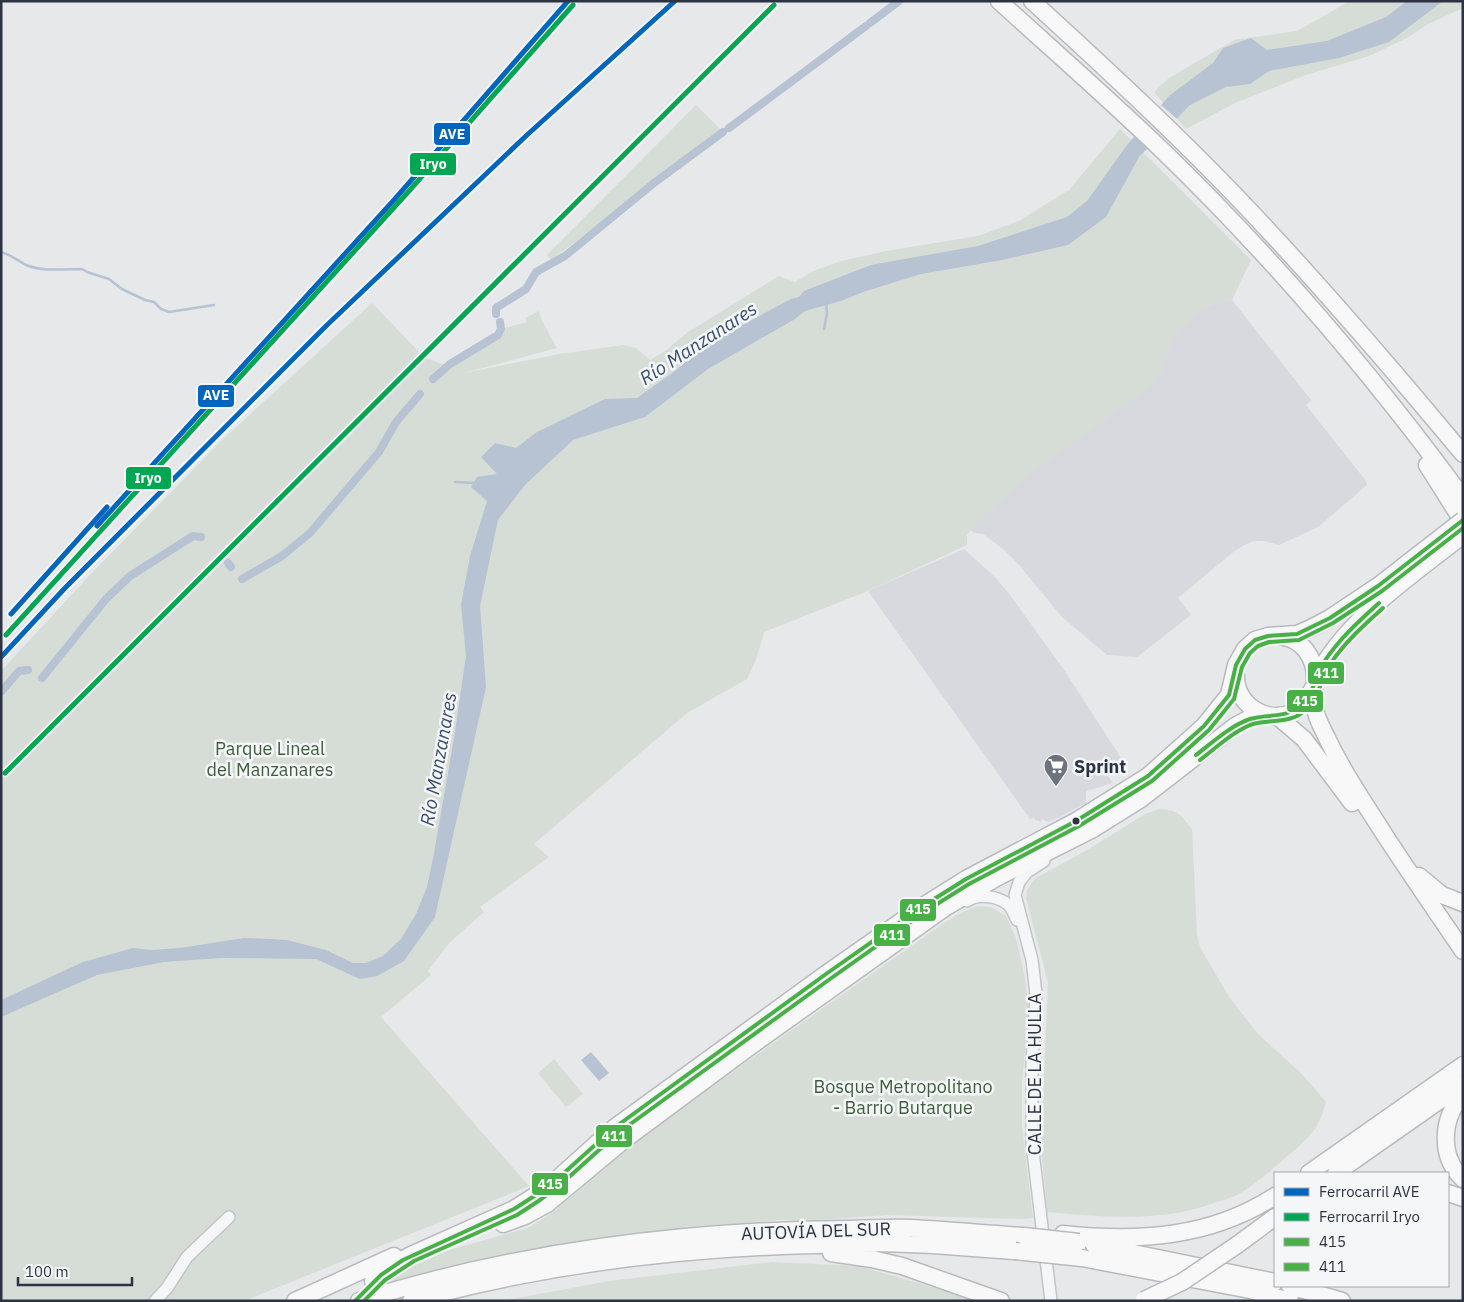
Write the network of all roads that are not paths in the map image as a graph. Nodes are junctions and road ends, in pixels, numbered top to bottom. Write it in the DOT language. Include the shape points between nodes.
graph roads {
  1 [pos="999,1"];
  2 [pos="1032,1"];
  3 [pos="1411,431"];
  4 [pos="1463,454"];
  5 [pos="1463,498"];
  6 [pos="1463,521"];
  7 [pos="1463,535"];
  8 [pos="1435,550"];
  9 [pos="1270,635"];
  10 [pos="1236,665"];
  11 [pos="1314,684"];
  12 [pos="1272,715"];
  13 [pos="1093,829"];
  14 [pos="1387,837"];
  15 [pos="1463,904"];
  16 [pos="1026,937"];
  17 [pos="886,949"];
  18 [pos="1463,951"];
  19 [pos="1463,965"];
  20 [pos="1463,1060"];
  21 [pos="1463,1065"];
  22 [pos="1436,1084"];
  23 [pos="1463,1084"];
  24 [pos="1463,1095"];
  25 [pos="1310,1172"];
  26 [pos="1337,1172"];
  27 [pos="1463,1179"];
  28 [pos="1449,1194"];
  29 [pos="536,1195"];
  30 [pos="1274,1197"];
  31 [pos="1463,1198"];
  32 [pos="229,1217"];
  33 [pos="1274,1219"];
  34 [pos="1274,1225"];
  35 [pos="446,1239"];
  36 [pos="1241,1243"];
  37 [pos="1081,1245"];
  38 [pos="711,1250"];
  39 [pos="373,1281"];
  40 [pos="1274,1282"];
  41 [pos="1293,1287"];
  42 [pos="361,1300"];
  43 [pos="1142,1300"];
  44 [pos="155,1301"];
  45 [pos="295,1301"];
  46 [pos="411,1301"];
  47 [pos="1001,1301"];
  48 [pos="1051,1301"];
  49 [pos="1290,1301"];
  50 [pos="1342,1301"];
  1 -- 3 [label="highway" via="1165,153 1252,242 1311,307"];
  2 -- 4 [label="highway" via="1181,140 1266,228"];
  3 -- 5 [label="highway"];
  3 -- 6 [label="highway" via="1431,473"];
  6 -- 8 [label="highway, bridge"];
  7 -- 8 [label="highway"];
  8 -- 9 [label="highway" via="1330,618 1297,634"];
  8 -- 11 [label="highway" via="1336,645"];
  9 -- 10 [label="highway" via="1255,640 1245,649"];
  9 -- 11 [label="highway" via="1289,638 1303,646 1314,668"];
  10 -- 12 [label="highway" via="1236,685 1243,700 1254,710"];
  10 -- 29 [label="highway" via="1229,694 1204,726 1148,776 1076,821 966,879 923,906 614,1128"];
  11 -- 12 [label="highway" via="1305,702 1293,712"];
  11 -- 14 [label="highway" via="1314,706 1334,754"];
  12 -- 13 [label="highway" via="1248,719 1234,726 1141,799"];
  12 -- 19 [label="highway" via="1304,739 1341,787"];
  13 -- 16 [label="street" via="1027,872 1019,882 1015,895"];
  13 -- 17 [label="highway" via="996,878 946,907"];
  14 -- 15 [label="highway" via="1430,886"];
  14 -- 18 [label="highway"];
  16 -- 17 [label="street" via="1010,906 986,896 970,899"];
  16 -- 48 [label="street, CALLE DE LA HULLA" via="1036,994 1032,1144"];
  17 -- 35 [label="highway" via="624,1140 553,1200 502,1225"];
  20 -- 22 [label="highway"];
  21 -- 22 [label="highway"];
  22 -- 25 [label="highway"];
  23 -- 26 [label="highway"];
  24 -- 27 [label="highway" via="1452,1108 1446,1124 1445,1144 1450,1161"];
  28 -- 31 [label="highway"];
  29 -- 35 [label="highway" via="514,1209"];
  29 -- 45 [label="highway"];
  30 -- 37 [label="highway" via="1228,1220 1192,1231 1152,1237 1104,1238"];
  32 -- 44 [label="street" via="187,1257 168,1288"];
  33 -- 36 [label="highway"];
  34 -- 36 [label="highway"];
  35 -- 39 [label="highway" via="396,1263"];
  36 -- 43 [label="highway, bridge" via="1182,1282"];
  37 -- 38 [label="highway, AUTOVÍA DEL SUR, bridge" via="1015,1251 909,1244 753,1246"];
  37 -- 40 [label="highway, AUTOVÍA DEL SUR"];
  37 -- 42 [label="highway, AUTOVÍA DEL SUR, bridge" via="1024,1236 910,1228 770,1231 664,1239 577,1250 464,1272"];
  37 -- 49 [label="highway, AUTOVÍA DEL SUR"];
  38 -- 46 [label="highway, AUTOVÍA DEL SUR" via="541,1272"];
  38 -- 47 [label="highway" via="746,1254 835,1252 902,1266"];
  41 -- 50 [label="highway"];
}
